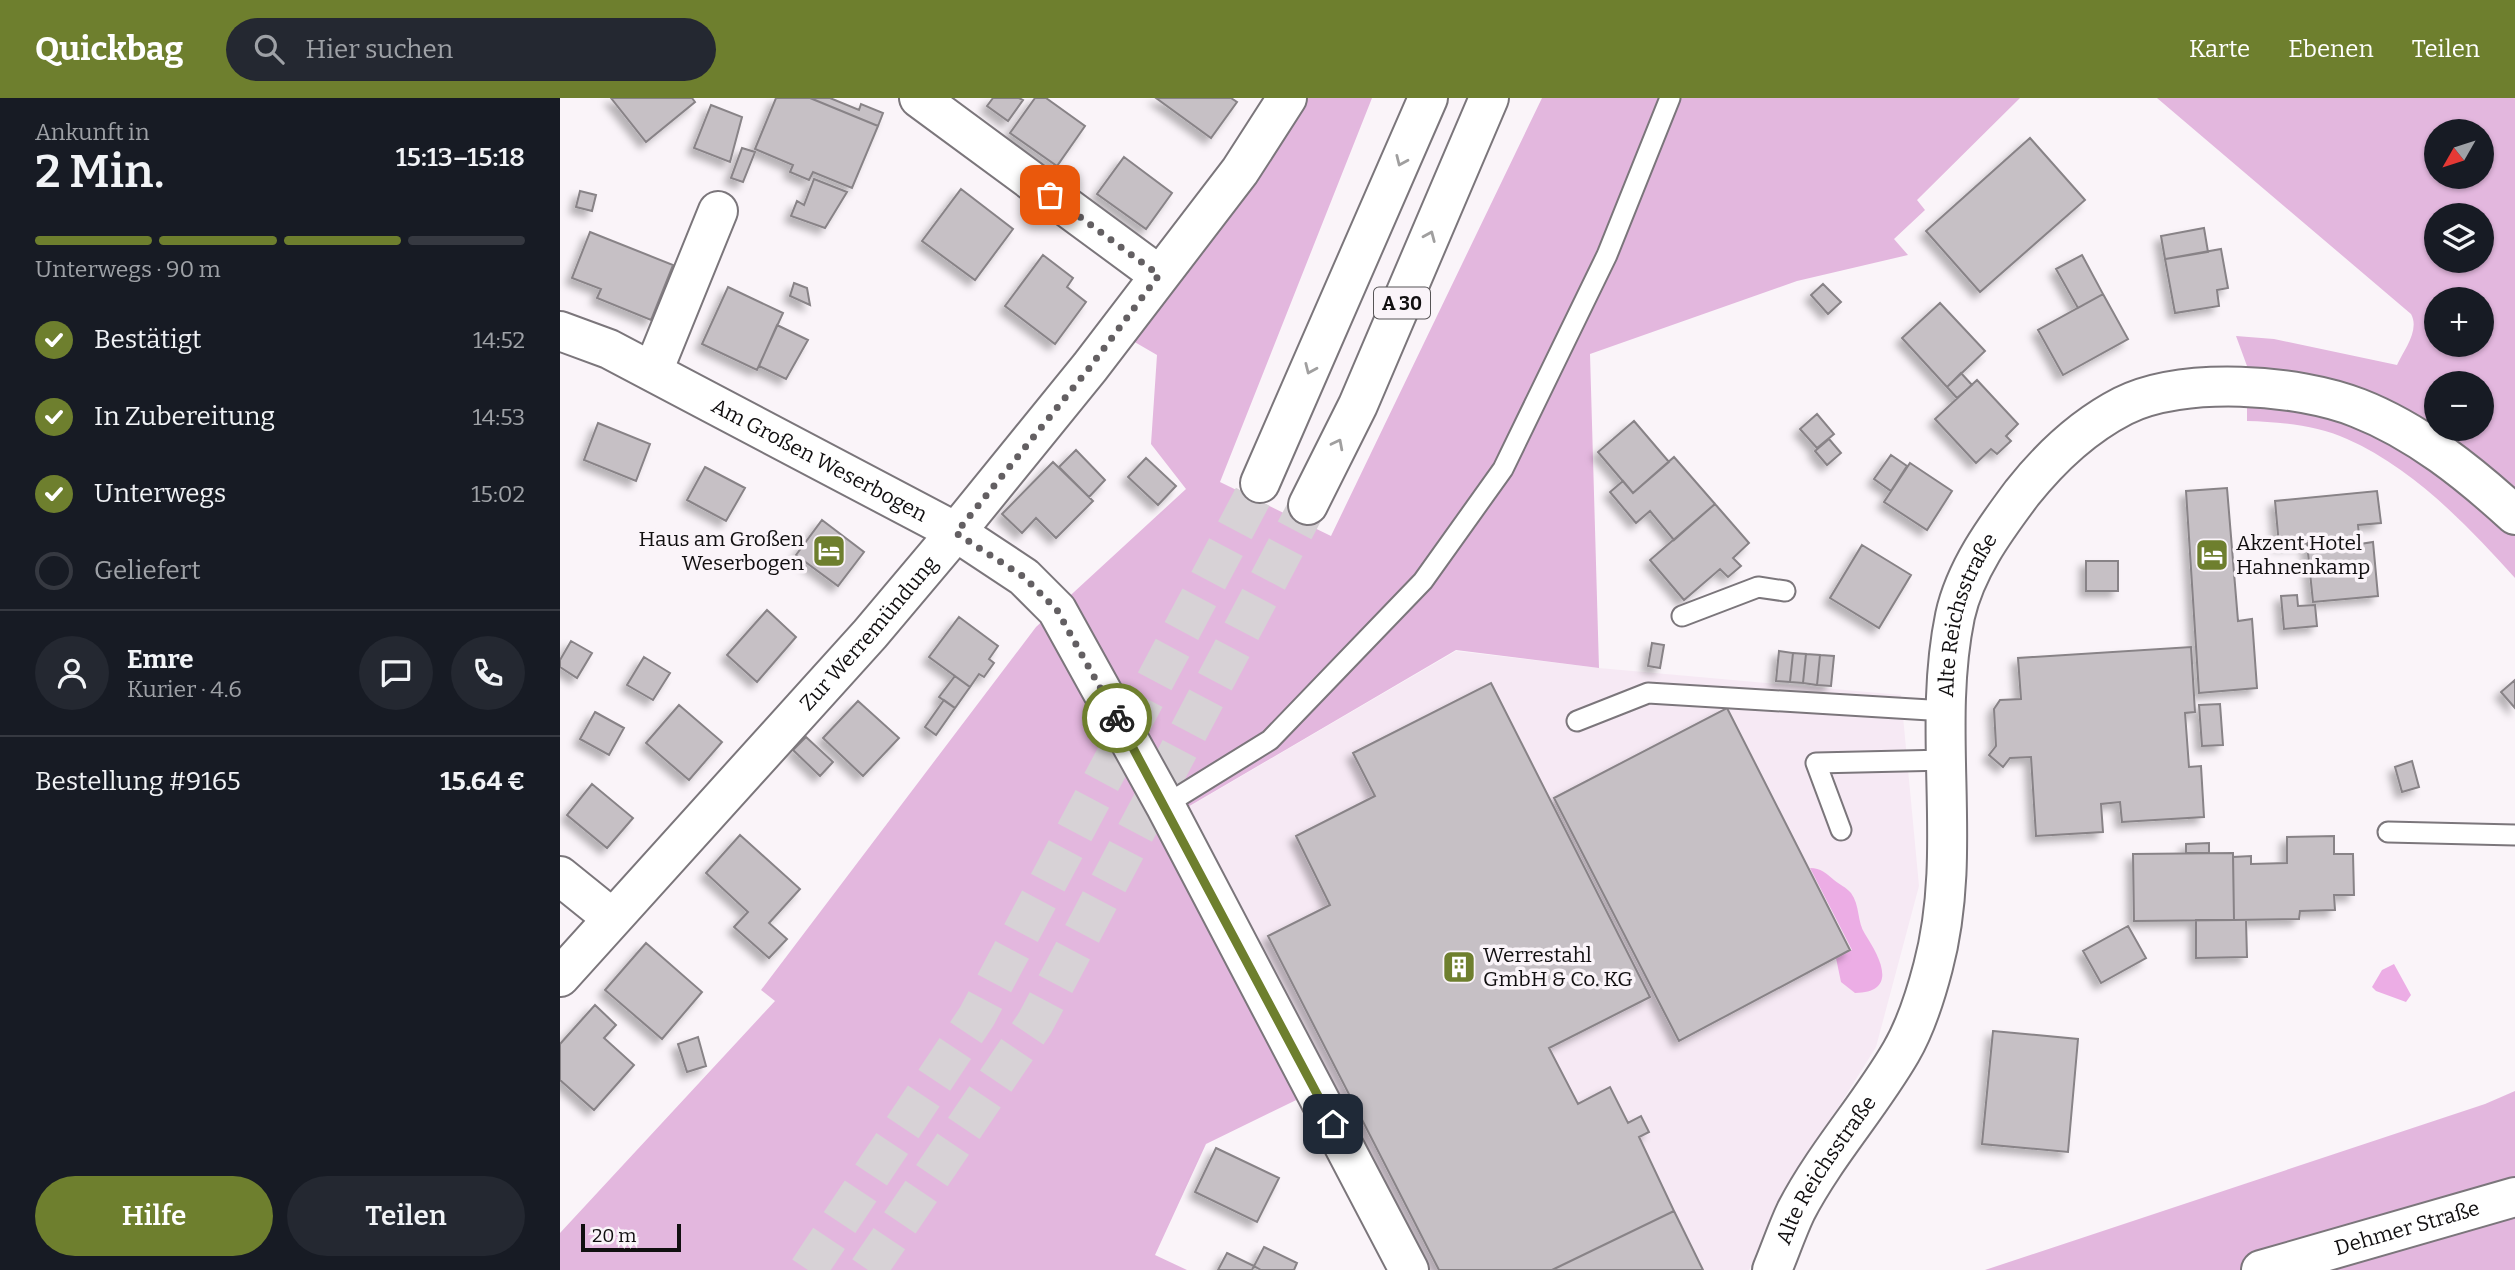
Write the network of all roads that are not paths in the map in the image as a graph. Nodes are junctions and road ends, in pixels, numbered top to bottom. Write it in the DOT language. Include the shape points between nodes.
graph roads {
  1 [pos="919,98"];
  2 [pos="1287,98"];
  3 [pos="1428,98"];
  4 [pos="1489,98"];
  5 [pos="1670,98"];
  6 [pos="718,211"];
  7 [pos="1159,275"];
  8 [pos="560,331"];
  9 [pos="653,371"];
  10 [pos="1260,483"];
  11 [pos="1308,505"];
  12 [pos="2515,515"];
  13 [pos="956,533"];
  14 [pos="1785,591"];
  15 [pos="1682,616"];
  16 [pos="1946,711"];
  17 [pos="1577,721"];
  18 [pos="1947,760"];
  19 [pos="1165,805"];
  20 [pos="1841,830"];
  21 [pos="2388,832"];
  22 [pos="2515,835"];
  23 [pos="560,876"];
  24 [pos="612,918"];
  25 [pos="560,977"];
  26 [pos="2515,1197"];
  27 [pos="1409,1270"];
  28 [pos="1772,1270"];
  29 [pos="2261,1270"];
  1 -- 7 [label="main road"];
  2 -- 7 [label="main road, Zur Werremündung" via="1240,171"];
  3 -- 10 [label="main road, A 30, one-way"];
  11 -- 4 [label="main road, A 30, one-way" via="1358,405"];
  5 -- 19 [label="lane" via="1607,255 1503,469 1431,570 1270,740"];
  6 -- 9 [label="main road"];
  7 -- 13 [label="main road, Zur Werremündung"];
  8 -- 9 [label="main road, Am Großen Weserbogen"];
  9 -- 13 [label="main road, Am Großen Weserbogen"];
  12 -- 16 [label="main road, Alte Reichsstraße" via="2422,442 2358,408 2280,388 2177,391 2125,405 2079,435 2036,475 1983,551 1956,614"];
  13 -- 19 [label="main road, Am Großen Weserbogen" via="1024,577 1057,610"];
  13 -- 24 [label="main road, Zur Werremündung"];
  14 -- 15 [label="lane" via="1758,587"];
  16 -- 17 [label="lane" via="1648,693"];
  16 -- 18 [label="main road, Alte Reichsstraße"];
  18 -- 20 [label="lane" via="1816,763"];
  18 -- 28 [label="main road, Alte Reichsstraße" via="1948,880 1933,970 1903,1049 1797,1210"];
  19 -- 27 [label="main road, Am Großen Weserbogen"];
  21 -- 22 [label="lane"];
  23 -- 24 [label="main road"];
  24 -- 25 [label="main road, Zur Werremündung"];
  26 -- 29 [label="main road, Dehmer Straße"];
}
